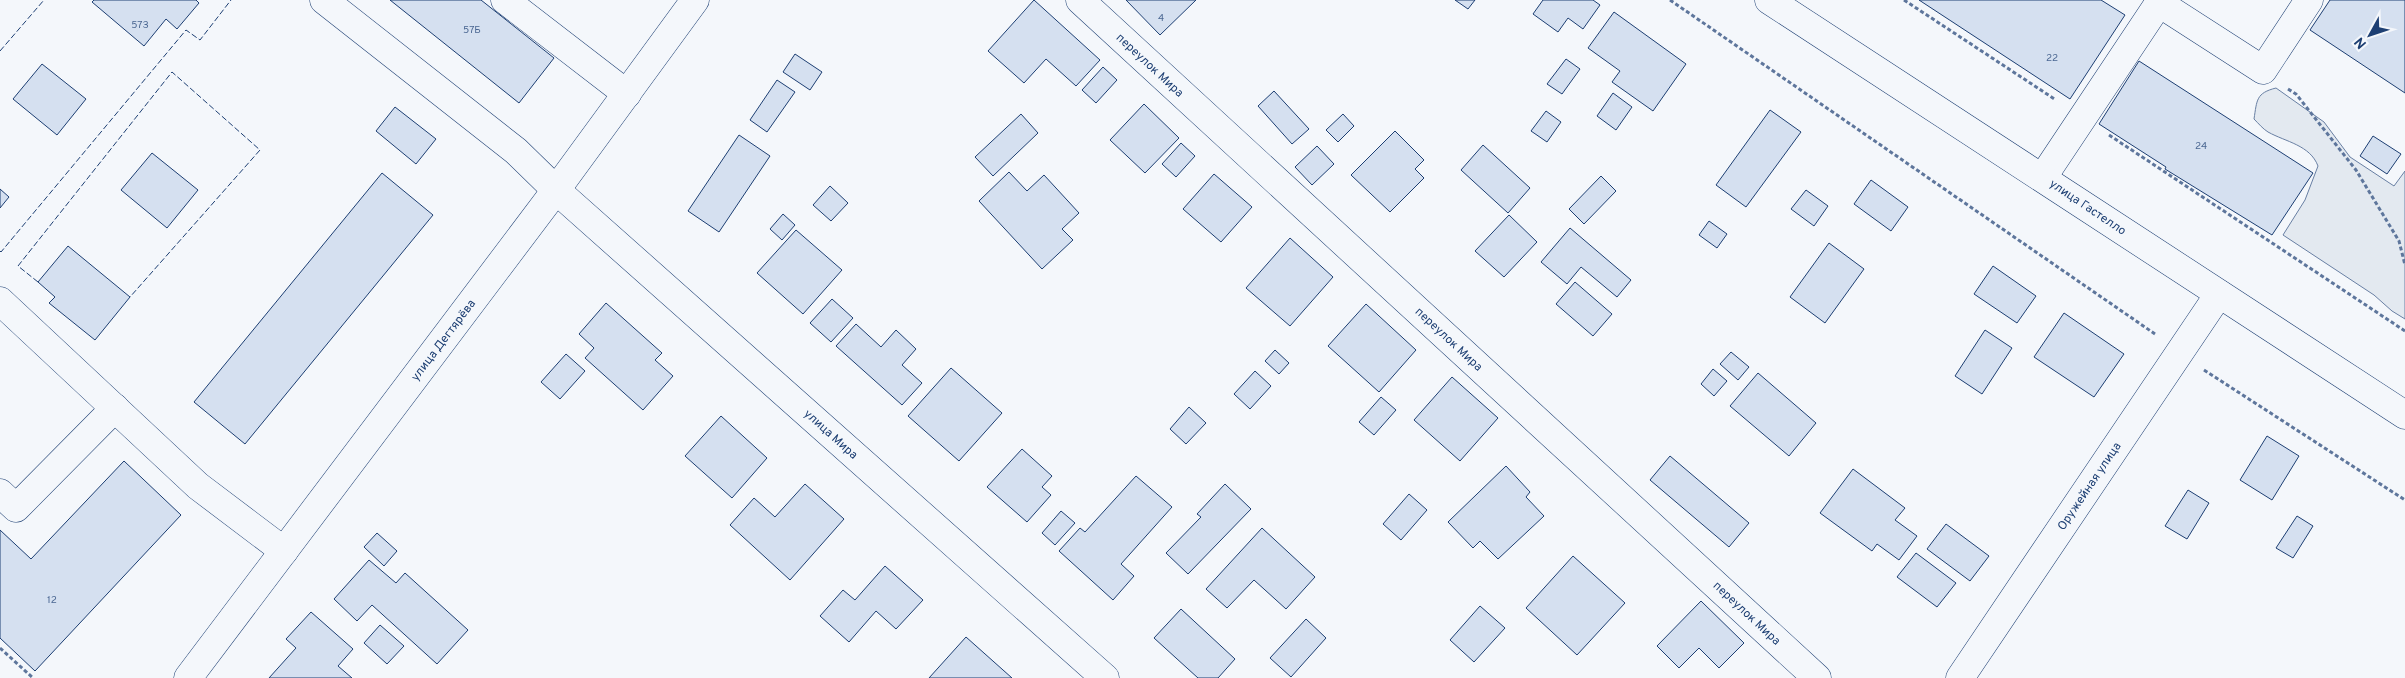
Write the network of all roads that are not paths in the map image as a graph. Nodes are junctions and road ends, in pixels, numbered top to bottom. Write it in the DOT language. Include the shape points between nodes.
graph roads {
  1 [pos="324,0"];
  2 [pos="505,0"];
  3 [pos="695,0"];
  4 [pos="1080,0"];
  5 [pos="2309,0"];
  6 [pos="1782,4"];
  7 [pos="627,94"];
  8 [pos="2043,177"];
  9 [pos="556,190"];
  10 [pos="2219,294"];
  11 [pos="0,301"];
  12 [pos="115,408"];
  13 [pos="2405,416"];
  14 [pos="0,493"];
  15 [pos="284,550"];
  16 [pos="188,678"];
  17 [pos="1105,678"];
  18 [pos="1818,678"];
  19 [pos="1960,678"];
  1 -- 9 [label="street, улица Мира" via="516,151"];
  2 -- 7 [label="street"];
  3 -- 7 [label="street, улица Дегтярёва"];
  4 -- 18 [label="street, переулок Мира"];
  5 -- 8 [label="street" via="2263,70 2159,3"];
  6 -- 8 [label="street, улица Гастелло"];
  7 -- 9 [label="street, улица Дегтярёва"];
  8 -- 10 [label="street, улица Гастелло"];
  9 -- 15 [label="street, улица Дегтярёва"];
  9 -- 17 [label="street, улица Мира"];
  10 -- 13 [label="street, улица Гастелло"];
  10 -- 19 [label="street, Оружейная улица"];
  11 -- 12 [label="street"];
  12 -- 14 [label="street" via="16,508"];
  12 -- 15 [label="street" via="198,486"];
  15 -- 16 [label="street, улица Дегтярёва"];
}
